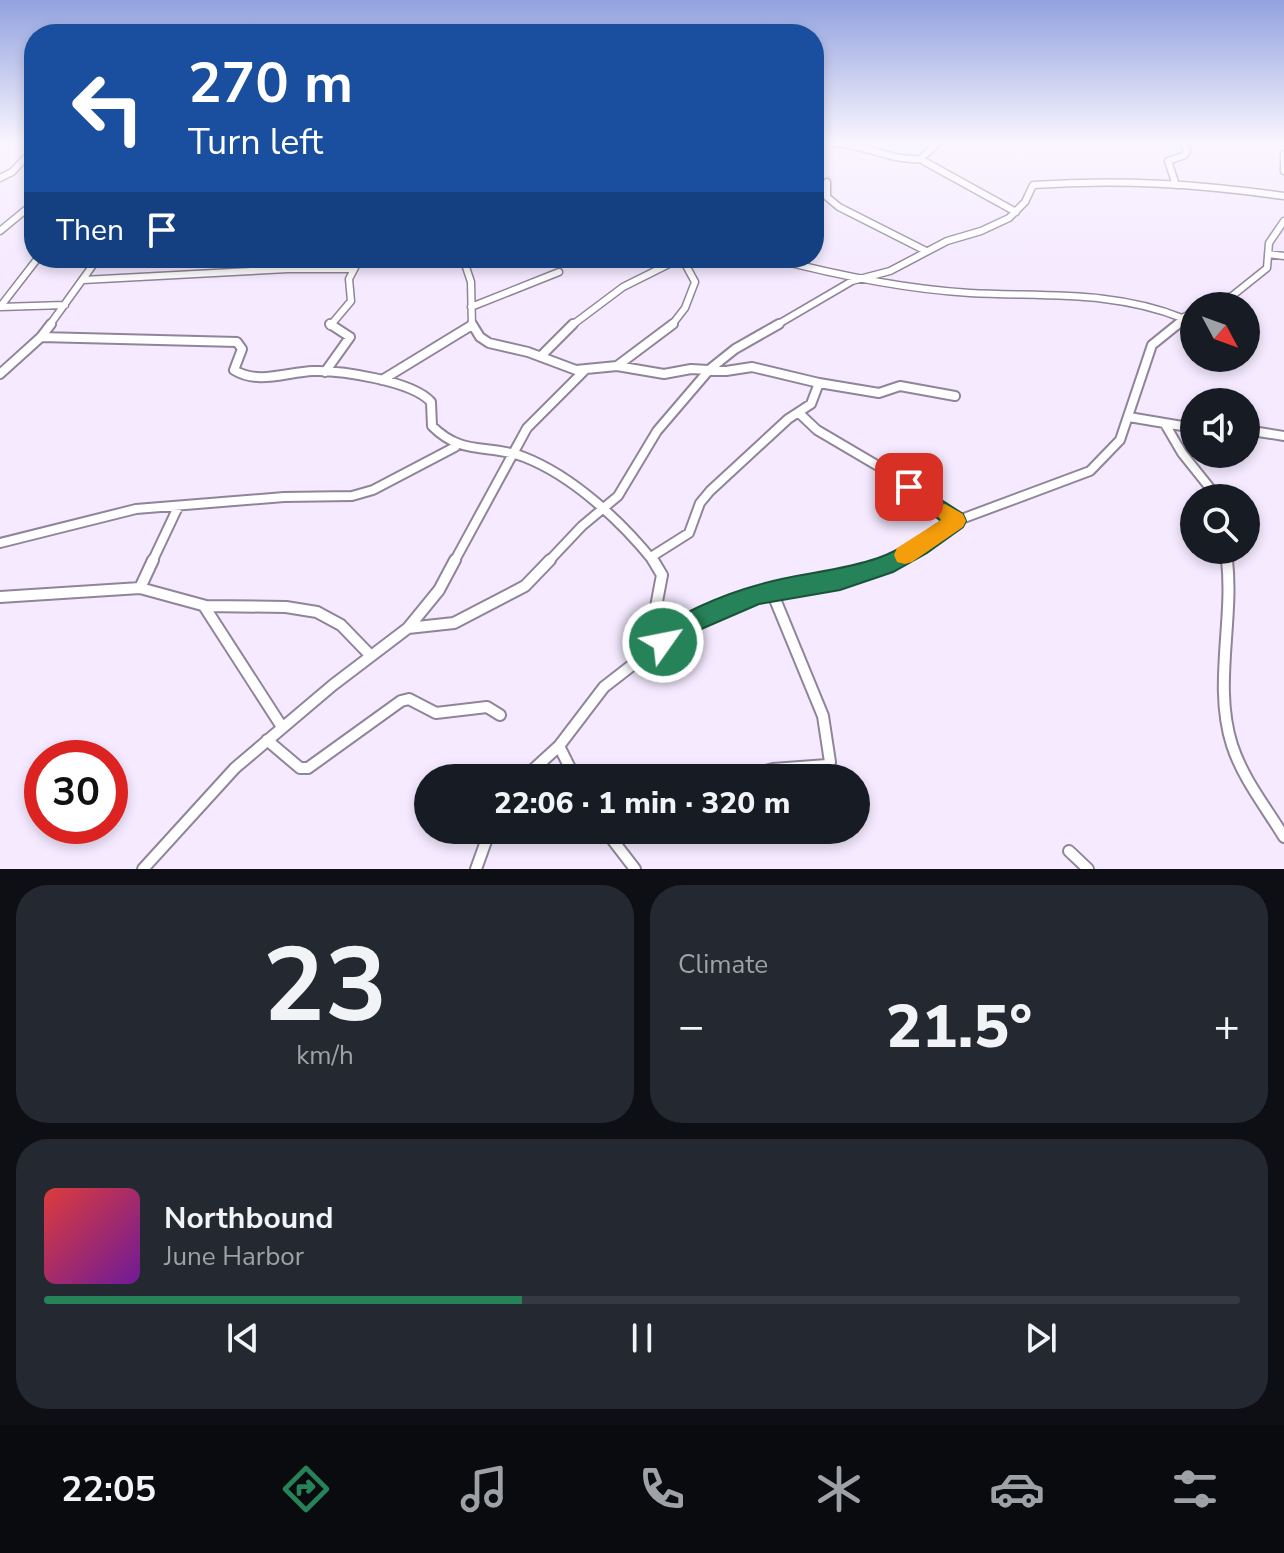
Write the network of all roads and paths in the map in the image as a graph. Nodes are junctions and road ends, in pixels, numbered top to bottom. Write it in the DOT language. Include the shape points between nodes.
graph roads {
  1 [pos="827,184"];
  2 [pos="964,184"];
  3 [pos="1038,184"];
  4 [pos="1156,184"];
  5 [pos="1176,185"];
  6 [pos="1284,196"];
  7 [pos="24,211"];
  8 [pos="1016,212"];
  9 [pos="1284,221"];
  10 [pos="0,231"];
  11 [pos="926,251"];
  12 [pos="1268,254"];
  13 [pos="1284,256"];
  14 [pos="30,268"];
  15 [pos="91,268"];
  16 [pos="467,268"];
  17 [pos="664,268"];
  18 [pos="687,268"];
  19 [pos="816,268"];
  20 [pos="353,269"];
  21 [pos="559,272"];
  22 [pos="860,278"];
  23 [pos="83,280"];
  24 [pos="1237,292"];
  25 [pos="65,305"];
  26 [pos="471,307"];
  27 [pos="1180,317"];
  28 [pos="1180,321"];
  29 [pos="472,325"];
  30 [pos="41,337"];
  31 [pos="541,356"];
  32 [pos="617,366"];
  33 [pos="710,369"];
  34 [pos="585,370"];
  35 [pos="325,372"];
  36 [pos="0,374"];
  37 [pos="382,380"];
  38 [pos="819,383"];
  39 [pos="955,396"];
  40 [pos="799,413"];
  41 [pos="1129,417"];
  42 [pos="1165,424"];
  43 [pos="1180,426"];
  44 [pos="1260,432"];
  45 [pos="1284,436"];
  46 [pos="455,447"];
  47 [pos="511,454"];
  48 [pos="1207,484"];
  49 [pos="178,507"];
  50 [pos="602,511"];
  51 [pos="956,521"];
  52 [pos="0,543"];
  53 [pos="651,557"];
  54 [pos="1228,564"];
  55 [pos="140,588"];
  56 [pos="772,592"];
  57 [pos="0,597"];
  58 [pos="204,606"];
  59 [pos="408,628"];
  60 [pos="663,642"];
  61 [pos="371,656"];
  62 [pos="500,715"];
  63 [pos="282,727"];
  64 [pos="267,740"];
  65 [pos="559,746"];
  66 [pos="539,764"];
  67 [pos="568,764"];
  68 [pos="828,764"];
  69 [pos="1284,837"];
  70 [pos="485,844"];
  71 [pos="616,844"];
  72 [pos="1069,851"];
  73 [pos="143,869"];
  74 [pos="476,869"];
  75 [pos="635,869"];
  76 [pos="1088,869"];
  1 -- 11 [label="street" via="827,197 839,207"];
  2 -- 8 [label="street"];
  3 -- 8 [label="street"];
  4 -- 5 [label="street"];
  5 -- 6 [label="street"];
  7 -- 10 [label="street"];
  8 -- 11 [label="street"];
  9 -- 12 [label="street" via="1274,232"];
  11 -- 22 [label="street" via="890,271"];
  12 -- 13 [label="street"];
  12 -- 24 [label="street" via="1267,268"];
  14 -- 25 [label="street" via="0,307"];
  15 -- 23 [label="street"];
  16 -- 26 [label="street"];
  17 -- 31 [label="street" via="585,313"];
  18 -- 32 [label="street" via="695,282 681,315"];
  19 -- 22 [label="street"];
  20 -- 23 [label="street"];
  20 -- 35 [label="street" via="353,301 329,325 350,337"];
  21 -- 26 [label="street"];
  22 -- 27 [label="street" via="958,292 1103,297 1153,305"];
  22 -- 33 [label="street" via="773,325"];
  23 -- 25 [label="street"];
  25 -- 30 [label="street"];
  26 -- 29 [label="street"];
  28 -- 41 [label="street" via="1152,345"];
  29 -- 31 [label="street" via="489,343"];
  29 -- 37 [label="street"];
  30 -- 35 [label="street" via="237,342 242,349 234,370 239,374 261,378"];
  30 -- 36 [label="street"];
  31 -- 34 [label="street"];
  32 -- 33 [label="street" via="664,374"];
  32 -- 34 [label="street"];
  33 -- 38 [label="street" via="752,367"];
  33 -- 50 [label="street" via="657,431 626,486"];
  34 -- 47 [label="street" via="527,428"];
  35 -- 37 [label="street"];
  37 -- 46 [label="street" via="430,400 432,426"];
  38 -- 39 [label="street" via="879,393 900,386"];
  38 -- 40 [label="street" via="811,404"];
  40 -- 51 [label="street"];
  40 -- 53 [label="street" via="710,491 689,533"];
  41 -- 42 [label="street"];
  41 -- 51 [label="street" via="1120,440 1090,471"];
  42 -- 43 [label="street"];
  42 -- 48 [label="street"];
  44 -- 45 [label="street"];
  46 -- 47 [label="street"];
  46 -- 49 [label="street" via="352,496"];
  47 -- 50 [label="street" via="544,467"];
  47 -- 59 [label="street" via="439,590"];
  49 -- 52 [label="street" via="103,515"];
  49 -- 55 [label="street"];
  50 -- 53 [label="street"];
  50 -- 59 [label="street" via="507,598 454,623"];
  51 -- 56 [label="street" via="886,565"];
  53 -- 60 [label="street" via="662,575 655,612"];
  54 -- 69 [label="street" via="1230,734"];
  55 -- 57 [label="street"];
  55 -- 58 [label="street"];
  56 -- 60 [label="street" via="684,625"];
  56 -- 68 [label="street" via="823,716"];
  58 -- 61 [label="street" via="319,613"];
  58 -- 63 [label="street"];
  59 -- 61 [label="street"];
  60 -- 65 [label="street" via="604,687"];
  61 -- 63 [label="street"];
  62 -- 64 [label="street" via="487,707 436,713 409,699 401,701 308,768 300,768"];
  63 -- 64 [label="street"];
  64 -- 73 [label="street"];
  65 -- 66 [label="street"];
  65 -- 67 [label="street"];
  70 -- 74 [label="street"];
  71 -- 75 [label="street"];
  72 -- 76 [label="street"];
}
